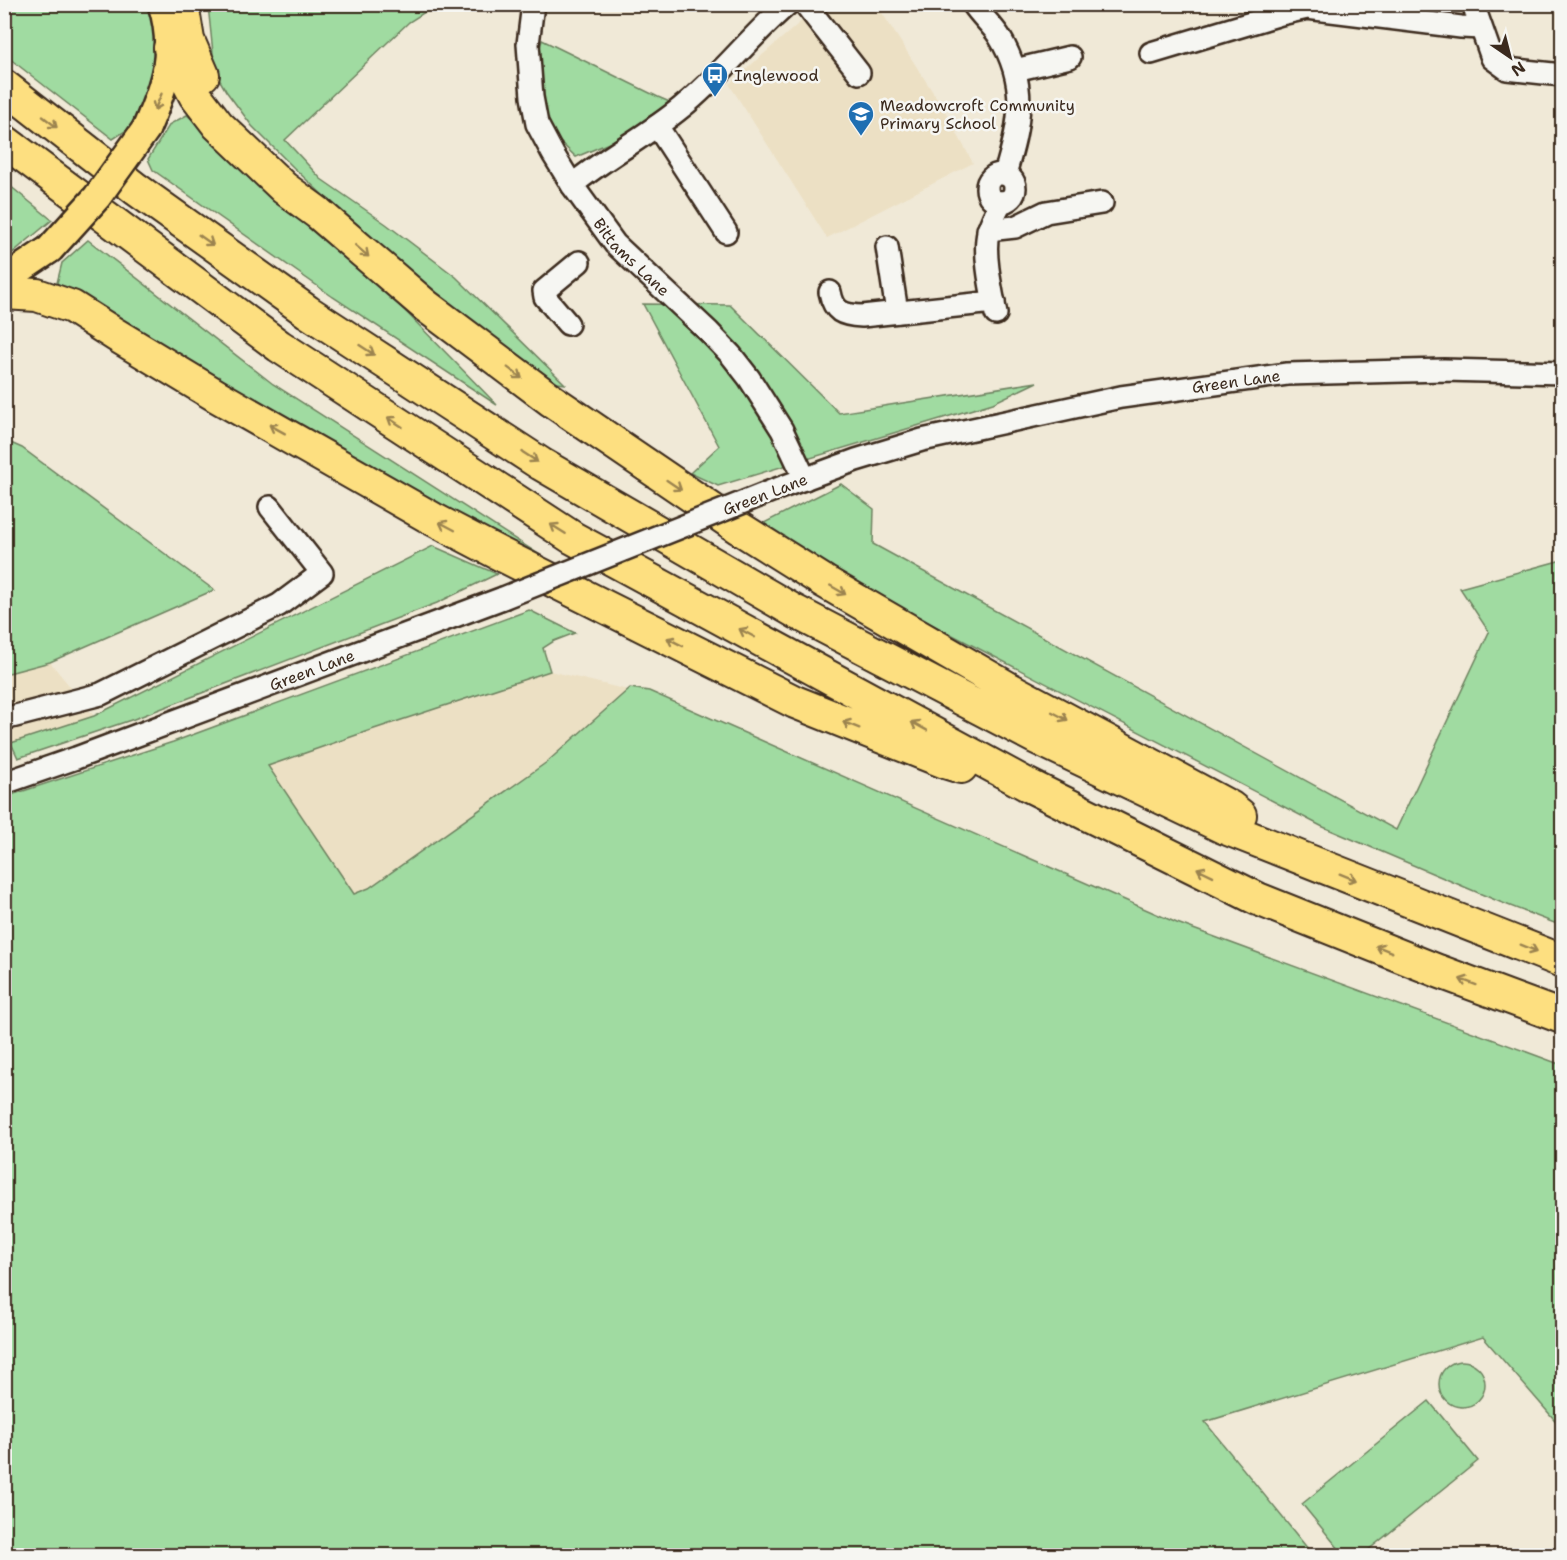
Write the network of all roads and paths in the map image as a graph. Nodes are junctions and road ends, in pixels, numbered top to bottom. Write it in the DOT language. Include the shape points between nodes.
graph roads {
  1 [pos="162,4"];
  2 [pos="182,4"];
  3 [pos="533,4"];
  4 [pos="788,4"];
  5 [pos="805,4"];
  6 [pos="973,4"];
  7 [pos="1473,4"];
  8 [pos="1481,28"];
  9 [pos="170,48"];
  10 [pos="1151,53"];
  11 [pos="1070,57"];
  12 [pos="1015,70"];
  13 [pos="859,73"];
  14 [pos="1563,75"];
  15 [pos="4,86"];
  16 [pos="657,126"];
  17 [pos="4,141"];
  18 [pos="572,185"];
  19 [pos="1102,202"];
  20 [pos="318,213"];
  21 [pos="988,230"];
  22 [pos="726,232"];
  23 [pos="887,248"];
  24 [pos="579,262"];
  25 [pos="4,280"];
  26 [pos="830,292"];
  27 [pos="4,293"];
  28 [pos="4,307"];
  29 [pos="897,312"];
  30 [pos="568,324"];
  31 [pos="116,335"];
  32 [pos="1563,373"];
  33 [pos="805,478"];
  34 [pos="270,507"];
  35 [pos="4,719"];
  36 [pos="4,783"];
  37 [pos="1026,784"];
  38 [pos="1293,855"];
  39 [pos="1563,962"];
  40 [pos="1563,1017"];
  1 -- 9 [label="main road"];
  2 -- 20 [label="highway" via="188,40 202,74 222,105"];
  3 -- 18 [label="street, Bittams Lane" via="528,44 537,124"];
  4 -- 16 [label="street" via="683,106"];
  5 -- 13 [label="street"];
  6 -- 12 [label="street" via="998,34"];
  7 -- 8 [label="street"];
  8 -- 10 [label="street" via="1307,8"];
  8 -- 14 [label="street" via="1492,58 1507,69"];
  9 -- 20 [label="highway" via="195,95 218,125 284,188"];
  9 -- 25 [label="main road, one-way, bridge" via="162,93 146,129 96,197 50,249"];
  11 -- 12 [label="street"];
  12 -- 21 [label="street" via="1019,117 1005,174 1011,177 1015,190 1008,200 1001,202"];
  15 -- 38 [label="highway, one-way" via="136,189 298,305 541,464 796,612 1037,738 1223,827"];
  16 -- 18 [label="street" via="598,163"];
  16 -- 22 [label="street" via="712,196"];
  37 -- 17 [label="highway, one-way" via="563,532 279,346"];
  18 -- 33 [label="street, Bittams Lane" via="615,244 731,355 782,430"];
  19 -- 21 [label="street" via="1046,212 1015,227"];
  20 -- 38 [label="highway, one-way" via="426,306 551,400 739,528 1008,688 1230,807"];
  21 -- 29 [label="street" via="995,309"];
  23 -- 29 [label="street"];
  24 -- 30 [label="street" via="544,291"];
  26 -- 29 [label="street" via="832,303 846,315"];
  27 -- 31 [label="highway" via="37,295 72,307"];
  28 -- 31 [label="highway" via="80,321"];
  37 -- 31 [label="highway, one-way" via="945,762 795,702 433,519"];
  32 -- 33 [label="street, Green Lane" via="1279,368 997,422 922,440"];
  33 -- 36 [label="street, Green Lane, bridge" via="503,597"];
  34 -- 35 [label="street" via="322,573 279,605 101,694"];
  40 -- 37 [label="highway, one-way" via="1258,898"];
  38 -- 39 [label="highway, one-way"];
}
